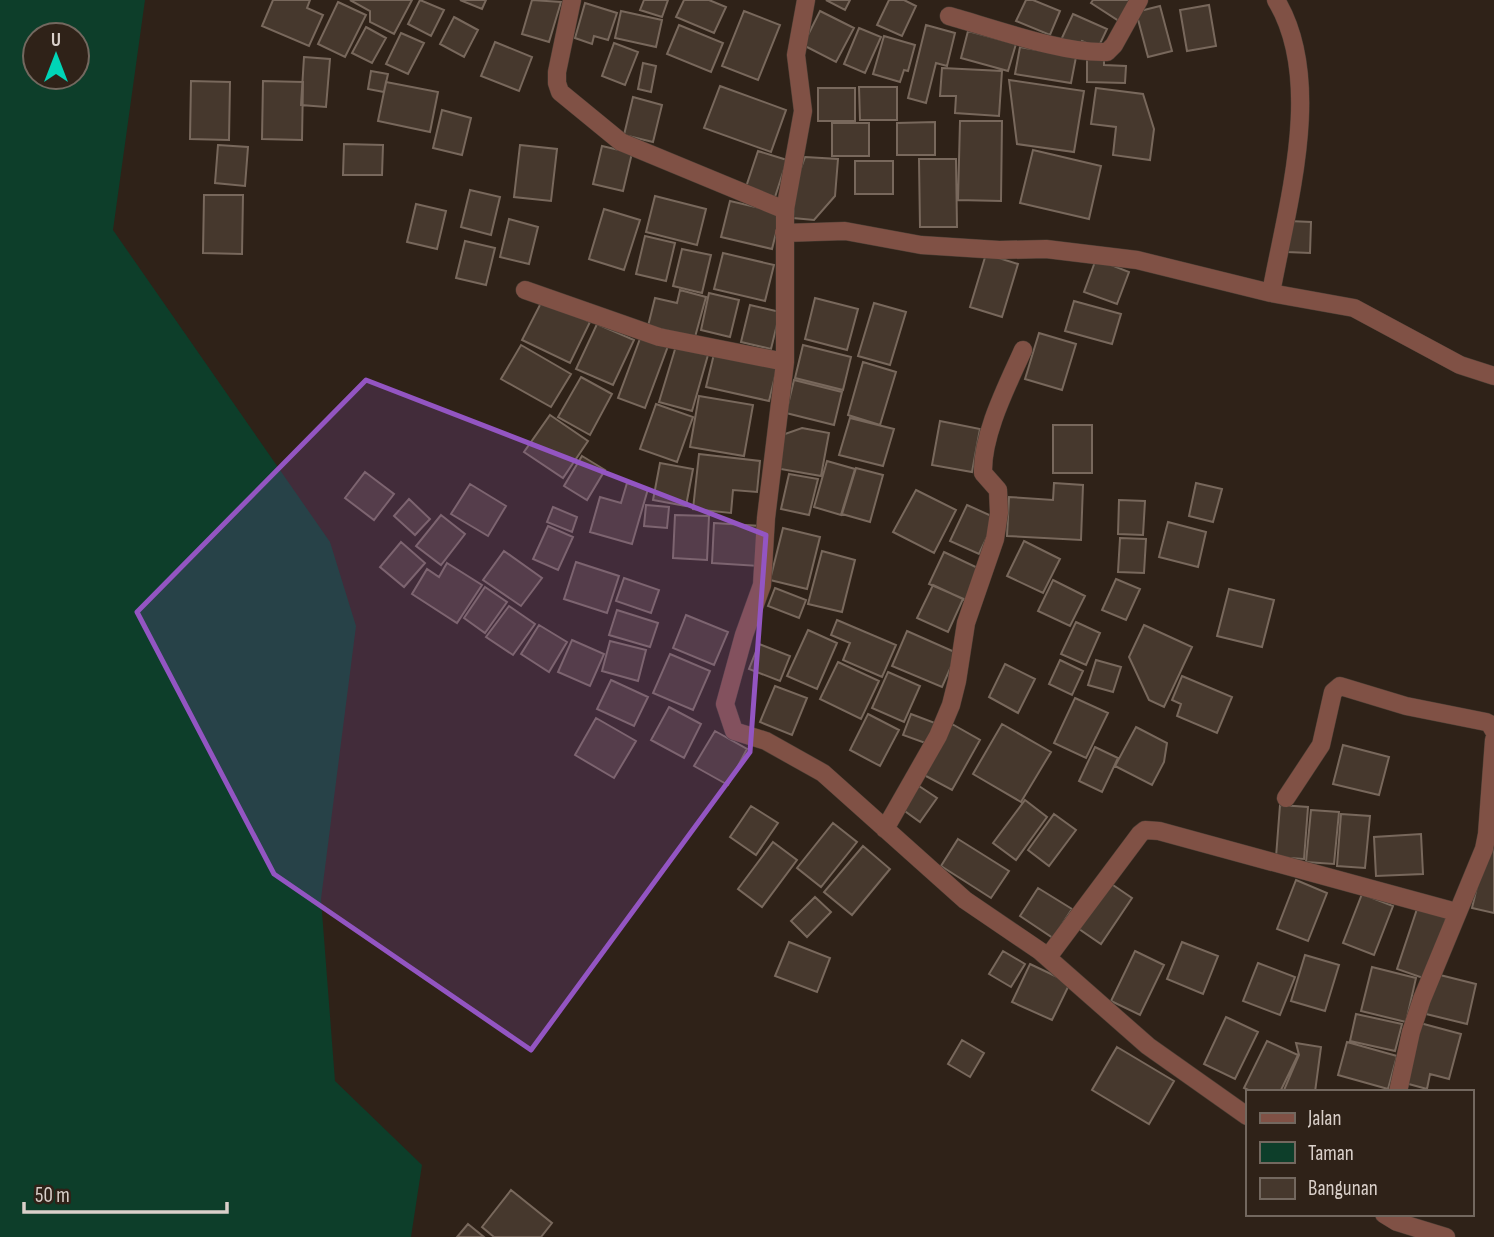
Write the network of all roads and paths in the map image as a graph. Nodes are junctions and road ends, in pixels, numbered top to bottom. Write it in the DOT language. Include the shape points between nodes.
graph roads {
  1 [pos="572,0"];
  2 [pos="806,0"];
  3 [pos="1139,0"];
  4 [pos="1276,0"];
  5 [pos="949,16"];
  6 [pos="785,210"];
  7 [pos="784,233"];
  8 [pos="525,289"];
  9 [pos="1272,293"];
  10 [pos="1023,350"];
  11 [pos="785,362"];
  12 [pos="1494,376"];
  13 [pos="1494,731"];
  14 [pos="1494,740"];
  15 [pos="1286,798"];
  16 [pos="885,829"];
  17 [pos="1456,912"];
  18 [pos="1048,957"];
  19 [pos="1398,1090"];
  20 [pos="1246,1115"];
  21 [pos="1387,1216"];
  22 [pos="1446,1237"];
  1 -- 6 [label="street" via="557,72 560,92 621,142"];
  2 -- 6 [label="street" via="796,55 803,111"];
  3 -- 5 [label="street" via="1107,52 1052,44"];
  4 -- 9 [label="street" via="1298,52 1302,88 1300,128"];
  6 -- 7 [label="street"];
  7 -- 9 [label="street" via="845,232 945,247 1046,249 1109,256"];
  7 -- 11 [label="street"];
  8 -- 11 [label="street" via="659,337"];
  9 -- 12 [label="street" via="1354,308 1460,365"];
  10 -- 16 [label="street" via="982,456 983,473 998,490 999,513 967,622 951,705"];
  11 -- 16 [label="street" via="762,585 725,704 734,732 766,741 823,773"];
  13 -- 15 [label="street" via="1486,722 1406,706 1340,685 1333,692 1321,745"];
  14 -- 17 [label="street" via="1484,849"];
  16 -- 18 [label="street" via="965,900"];
  17 -- 18 [label="street" via="1145,830"];
  17 -- 19 [label="street" via="1416,1014"];
  18 -- 20 [label="street" via="1148,1045"];
  21 -- 22 [label="street"];
}
